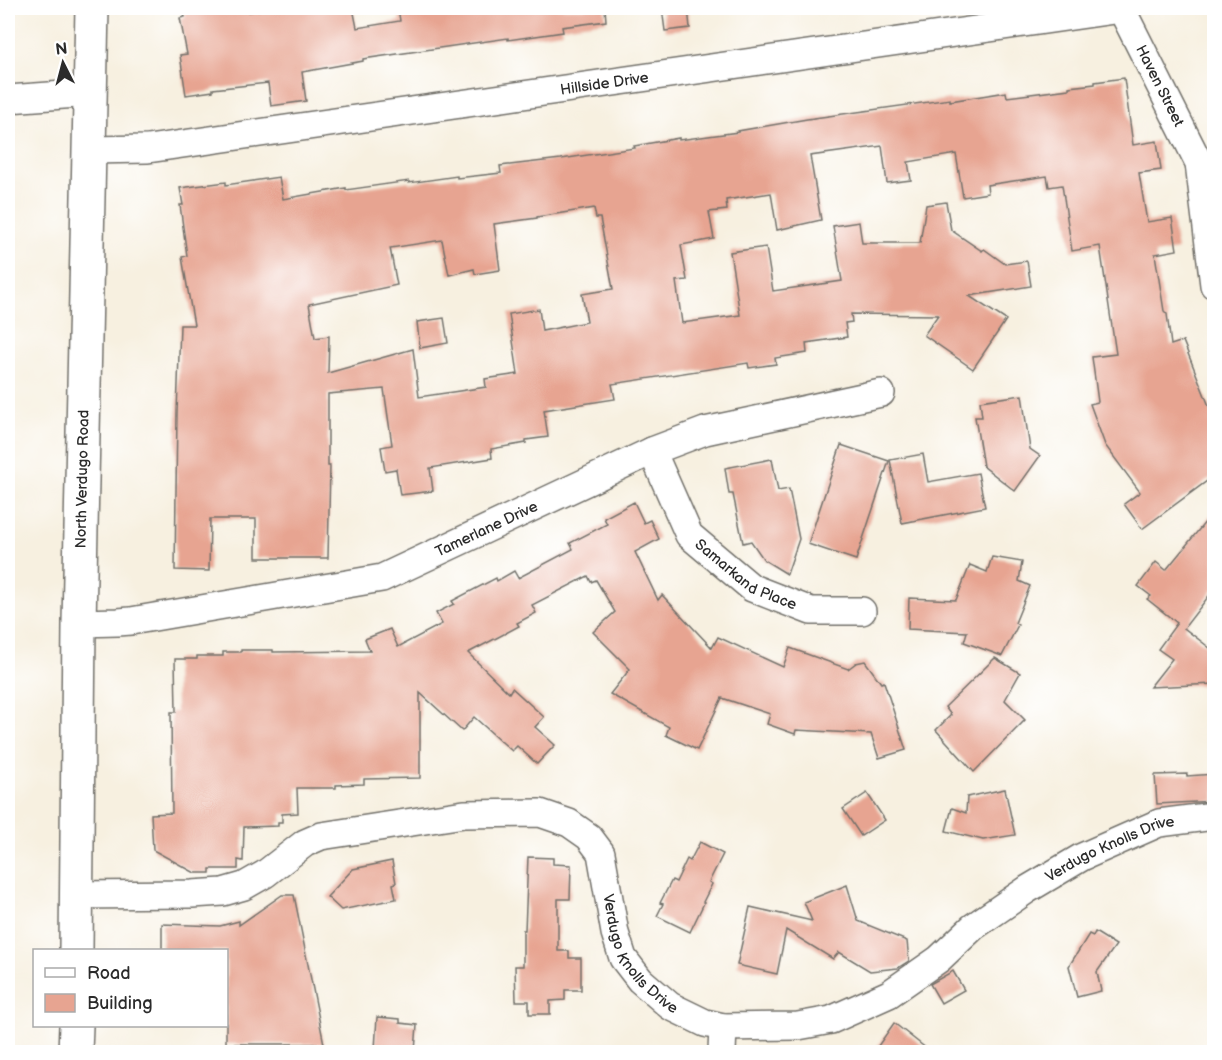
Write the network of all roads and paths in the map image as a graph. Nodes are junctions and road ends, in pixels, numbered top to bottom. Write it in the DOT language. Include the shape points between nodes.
graph roads {
  1 [pos="92,8"];
  2 [pos="1121,8"];
  3 [pos="91,93"];
  4 [pos="8,99"];
  5 [pos="89,150"];
  6 [pos="1207,162"];
  7 [pos="1215,285"];
  8 [pos="881,393"];
  9 [pos="652,451"];
  10 [pos="862,611"];
  11 [pos="80,623"];
  12 [pos="1215,816"];
  13 [pos="76,895"];
  14 [pos="76,949"];
  15 [pos="76,1027"];
  16 [pos="723,1040"];
  17 [pos="75,1053"];
  1 -- 3 [label="main road, North Verdugo Road"];
  2 -- 5 [label="street, Hillside Drive" via="148,149"];
  2 -- 6 [label="street, Haven Street"];
  3 -- 4 [label="street"];
  3 -- 5 [label="main road, North Verdugo Road"];
  5 -- 11 [label="main road, North Verdugo Road"];
  6 -- 7 [label="street, Haven Street"];
  8 -- 9 [label="street, Tamerlane Drive" via="705,431"];
  9 -- 10 [label="street, Samarkand Place" via="689,535 752,588 811,611"];
  9 -- 11 [label="street, Tamerlane Drive" via="382,578 125,621"];
  11 -- 13 [label="main road, North Verdugo Road"];
  12 -- 16 [label="street, Verdugo Knolls Drive" via="1159,823 1082,857 973,927 939,959 889,994 831,1020"];
  13 -- 14 [label="main road, North Verdugo Road"];
  13 -- 16 [label="street, Verdugo Knolls Drive" via="223,892 244,886 321,836 464,814 540,813 570,823 589,837 601,853 615,933 623,958 640,980 670,1006 705,1023"];
  15 -- 17 [label="main road"];
}
